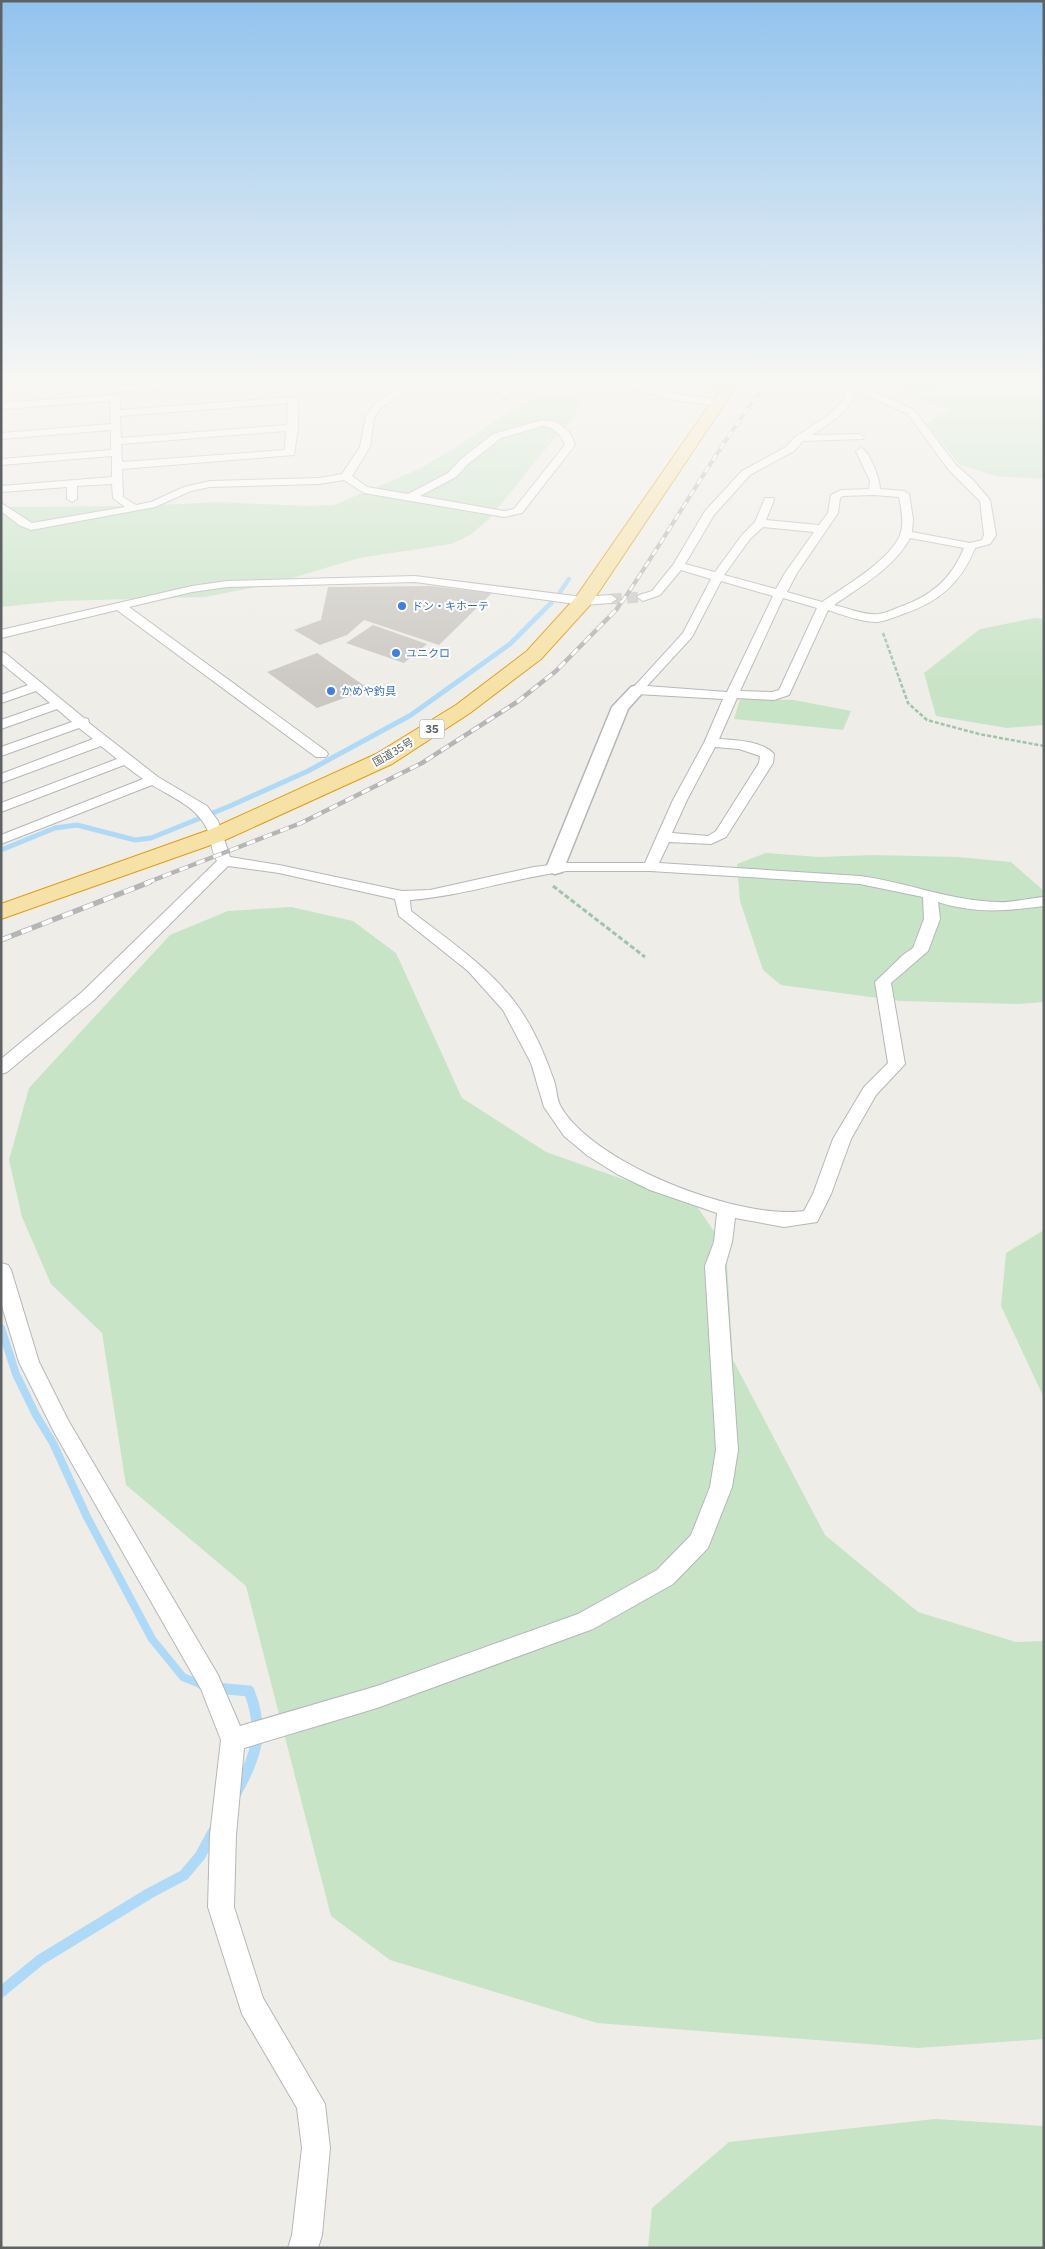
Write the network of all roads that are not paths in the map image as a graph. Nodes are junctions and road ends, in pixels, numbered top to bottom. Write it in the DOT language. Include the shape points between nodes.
graph roads {
  1 [pos="72,483"];
  2 [pos="117,483"];
  3 [pos="248,483"];
  4 [pos="354,483"];
  5 [pos="437,483"];
  6 [pos="540,483"];
  7 [pos="663,483"];
  8 [pos="737,483"];
  9 [pos="875,483"];
  10 [pos="970,483"];
  11 [pos="1,489"];
  12 [pos="874,492"];
  13 [pos="410,498"];
  14 [pos="72,499"];
  15 [pos="769,500"];
  16 [pos="1,506"];
  17 [pos="134,509"];
  18 [pos="760,523"];
  19 [pos="822,529"];
  20 [pos="906,534"];
  21 [pos="970,546"];
  22 [pos="678,566"];
  23 [pos="718,576"];
  24 [pos="780,593"];
  25 [pos="643,597"];
  26 [pos="611,598"];
  27 [pos="583,601"];
  28 [pos="119,606"];
  29 [pos="824,606"];
  30 [pos="1,634"];
  31 [pos="1,656"];
  32 [pos="18,670"];
  33 [pos="1,676"];
  34 [pos="38,686"];
  35 [pos="637,690"];
  36 [pos="731,695"];
  37 [pos="1,699"];
  38 [pos="60,704"];
  39 [pos="83,722"];
  40 [pos="1,725"];
  41 [pos="104,740"];
  42 [pos="710,743"];
  43 [pos="1,752"];
  44 [pos="321,754"];
  45 [pos="126,760"];
  46 [pos="1,779"];
  47 [pos="154,780"];
  48 [pos="1,808"];
  49 [pos="210,822"];
  50 [pos="664,837"];
  51 [pos="1,840"];
  52 [pos="225,861"];
  53 [pos="650,867"];
  54 [pos="555,868"];
  55 [pos="930,894"];
  56 [pos="402,896"];
  57 [pos="1044,901"];
  58 [pos="1,912"];
  59 [pos="1,1068"];
  60 [pos="728,1210"];
  61 [pos="1,1270"];
  62 [pos="233,1740"];
  63 [pos="303,2248"];
  1 -- 11 [label="street"];
  1 -- 14 [label="street"];
  2 -- 17 [label="street" via="118,498"];
  3 -- 17 [label="street" via="210,484 188,489 155,504"];
  4 -- 13 [label="street" via="364,490"];
  5 -- 13 [label="street"];
  6 -- 13 [label="street" via="518,511 504,514"];
  7 -- 27 [label="highway, 国道35号 / 35"];
  8 -- 22 [label="street" via="709,513"];
  9 -- 12 [label="street"];
  10 -- 21 [label="street" via="985,500 990,535 986,542"];
  12 -- 19 [label="street" via="835,496 833,514"];
  12 -- 20 [label="street" via="904,494"];
  15 -- 18 [label="street"];
  16 -- 17 [label="street" via="31,527"];
  18 -- 19 [label="street"];
  18 -- 23 [label="street"];
  19 -- 24 [label="street"];
  20 -- 21 [label="street"];
  20 -- 29 [label="street" via="869,575"];
  21 -- 29 [label="street" via="964,563 940,593 903,610 878,618"];
  22 -- 23 [label="street"];
  22 -- 25 [label="street" via="656,593"];
  23 -- 24 [label="street"];
  23 -- 35 [label="street" via="688,634"];
  24 -- 29 [label="street"];
  24 -- 36 [label="street"];
  26 -- 27 [label="street"];
  27 -- 28 [label="street" via="415,579 227,584"];
  27 -- 49 [label="highway, 国道35号 / 35" via="534,655 463,709 384,760"];
  28 -- 30 [label="street"];
  28 -- 44 [label="street"];
  29 -- 36 [label="street" via="784,692 774,696"];
  31 -- 32 [label="street"];
  32 -- 33 [label="street"];
  32 -- 34 [label="street"];
  34 -- 37 [label="street"];
  34 -- 38 [label="street"];
  35 -- 36 [label="street"];
  35 -- 54 [label="street" via="620,707"];
  36 -- 42 [label="street"];
  38 -- 39 [label="street"];
  38 -- 40 [label="street"];
  39 -- 41 [label="street"];
  39 -- 43 [label="street"];
  41 -- 45 [label="street"];
  41 -- 46 [label="street"];
  42 -- 50 [label="street"];
  42 -- 50 [label="street" via="755,747 767,754 766,763 721,834 710,840"];
  45 -- 47 [label="street"];
  45 -- 48 [label="street"];
  47 -- 49 [label="street"];
  47 -- 51 [label="street"];
  49 -- 52 [label="street"];
  49 -- 58 [label="highway, 国道35号 / 35"];
  50 -- 53 [label="street"];
  52 -- 56 [label="street" via="279,869"];
  52 -- 59 [label="street" via="88,996"];
  53 -- 54 [label="street"];
  53 -- 55 [label="street" via="883,882"];
  54 -- 56 [label="street" via="430,894"];
  55 -- 57 [label="street" via="958,903 999,907"];
  55 -- 60 [label="street" via="932,919 920,951 883,982 897,1064 870,1091 842,1139 810,1217 785,1220"];
  56 -- 60 [label="street" via="404,913 485,979 509,1007 540,1067 554,1110 574,1137 631,1173 672,1192"];
  60 -- 62 [label="street" via="715,1266 727,1450 721,1487 700,1541 665,1577 585,1622 377,1697"];
  61 -- 62 [label="street" via="29,1362 61,1426 210,1683"];
  62 -- 63 [label="street" via="223,1836 221,1907 252,2004 311,2104 316,2148"];
}
